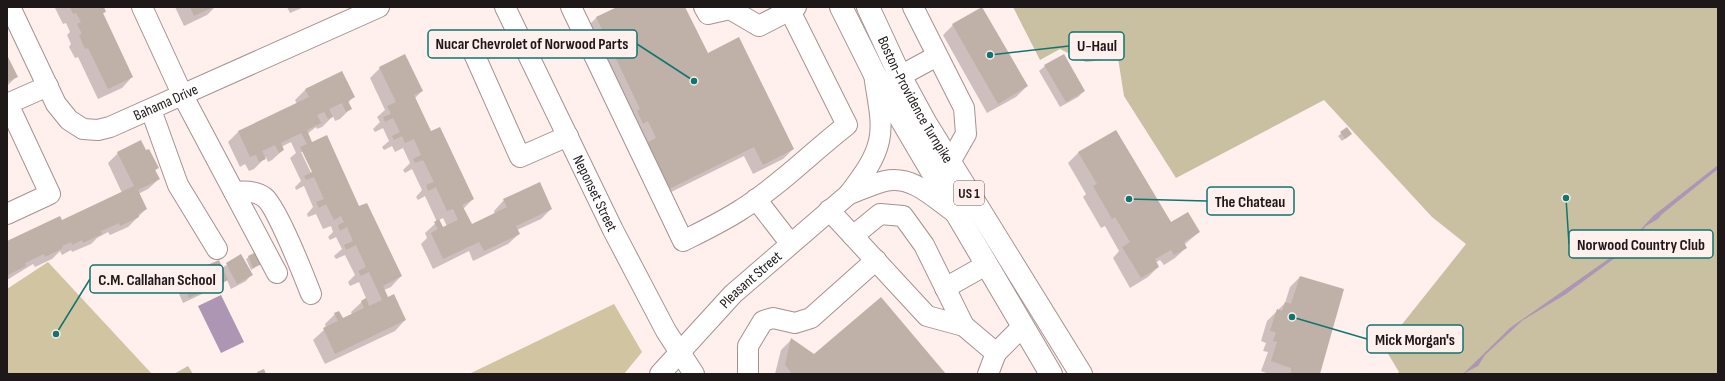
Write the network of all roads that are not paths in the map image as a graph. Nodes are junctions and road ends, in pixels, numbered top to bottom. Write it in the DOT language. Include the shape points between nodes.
graph roads {
  1 [pos="10,7"];
  2 [pos="142,7"];
  3 [pos="379,7"];
  4 [pos="505,7"];
  5 [pos="704,7"];
  6 [pos="841,7"];
  7 [pos="868,7"];
  8 [pos="913,7"];
  9 [pos="574,8"];
  10 [pos="791,8"];
  11 [pos="471,47"];
  12 [pos="937,56"];
  13 [pos="874,73"];
  14 [pos="900,76"];
  15 [pos="48,86"];
  16 [pos="183,96"];
  17 [pos="7,104"];
  18 [pos="150,110"];
  19 [pos="568,136"];
  20 [pos="950,162"];
  21 [pos="234,192"];
  22 [pos="849,194"];
  23 [pos="756,199"];
  24 [pos="829,210"];
  25 [pos="954,212"];
  26 [pos="7,214"];
  27 [pos="853,236"];
  28 [pos="790,243"];
  29 [pos="217,249"];
  30 [pos="876,260"];
  31 [pos="986,265"];
  32 [pos="276,272"];
  33 [pos="945,288"];
  34 [pos="311,294"];
  35 [pos="964,326"];
  36 [pos="1022,326"];
  37 [pos="679,353"];
  38 [pos="996,353"];
  39 [pos="660,374"];
  40 [pos="694,374"];
  41 [pos="748,374"];
  42 [pos="988,374"];
  43 [pos="1051,374"];
  44 [pos="1081,374"];
  1 -- 15 [label="street, Bahama Drive"];
  2 -- 16 [label="street"];
  3 -- 16 [label="street, Bahama Drive"];
  4 -- 19 [label="street, Neponset Street"];
  5 -- 10 [label="street" via="708,14 730,9 759,26"];
  6 -- 13 [label="main road, Boston-Providence Turnpike / US 1"];
  7 -- 14 [label="main road, Boston-Providence Turnpike / US 1"];
  8 -- 12 [label="street"];
  9 -- 23 [label="street" via="683,241 742,210"];
  10 -- 23 [label="street" via="847,125"];
  11 -- 19 [label="street" via="520,157"];
  12 -- 14 [label="street"];
  12 -- 20 [label="street" via="964,108 966,134"];
  13 -- 22 [label="street, Pleasant Street" via="880,140 862,176"];
  13 -- 25 [label="main road, Boston-Providence Turnpike / US 1"];
  14 -- 20 [label="main road, Boston-Providence Turnpike / US 1"];
  15 -- 17 [label="street"];
  15 -- 18 [label="street, Bahama Drive" via="56,104 69,120 83,129 98,130 110,127"];
  16 -- 18 [label="street, Bahama Drive"];
  16 -- 21 [label="street"];
  17 -- 26 [label="street" via="50,194"];
  18 -- 29 [label="street" via="178,185"];
  19 -- 37 [label="street, Neponset Street" via="613,230"];
  20 -- 44 [label="main road, Boston-Providence Turnpike / US 1"];
  21 -- 32 [label="street"];
  21 -- 34 [label="street" via="258,194 271,203"];
  22 -- 24 [label="street, Pleasant Street"];
  22 -- 25 [label="street, Pleasant Street" via="885,181 914,183"];
  23 -- 28 [label="street"];
  24 -- 27 [label="street"];
  24 -- 28 [label="street, Pleasant Street"];
  25 -- 31 [label="main road, Boston-Providence Turnpike / US 1"];
  27 -- 30 [label="street"];
  27 -- 33 [label="street" via="880,214 903,216 924,245"];
  28 -- 37 [label="street, Pleasant Street" via="733,294"];
  30 -- 35 [label="street" via="927,316"];
  30 -- 41 [label="street" via="811,318 795,323 773,318 763,321 748,346"];
  31 -- 33 [label="street"];
  31 -- 36 [label="main road, Boston-Providence Turnpike / US 1"];
  33 -- 35 [label="street"];
  35 -- 38 [label="street"];
  36 -- 38 [label="street"];
  36 -- 43 [label="main road, Boston-Providence Turnpike / US 1"];
  37 -- 39 [label="street, Pleasant Street"];
  37 -- 40 [label="street, Neponset Street"];
  38 -- 42 [label="street"];
}
